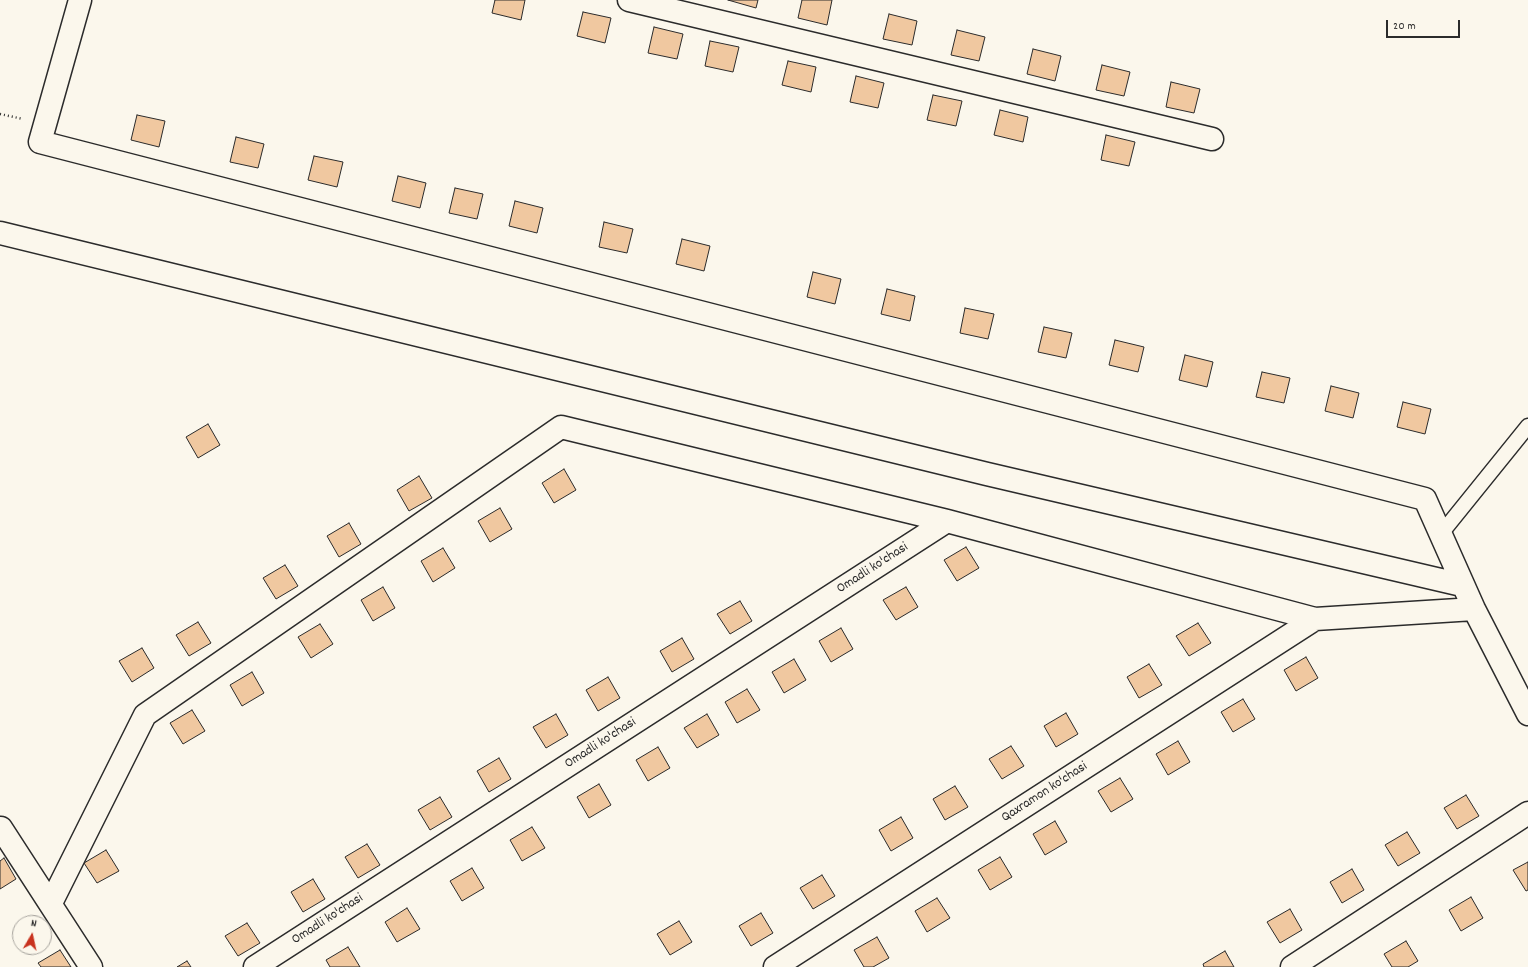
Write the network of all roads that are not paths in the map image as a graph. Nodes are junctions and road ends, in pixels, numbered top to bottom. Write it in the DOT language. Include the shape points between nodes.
graph roads {
  1 [pos="80,0"];
  2 [pos="629,0"];
  3 [pos="1212,139"];
  4 [pos="0,233"];
  5 [pos="1528,426"];
  6 [pos="947,521"];
  7 [pos="1440,535"];
  8 [pos="1462,585"];
  9 [pos="1474,609"];
  10 [pos="1314,619"];
  11 [pos="1528,714"];
  12 [pos="1528,813"];
  13 [pos="1,828"];
  14 [pos="51,903"];
  15 [pos="91,967"];
  16 [pos="255,967"];
  17 [pos="775,967"];
  18 [pos="1292,967"];
  1 -- 7 [label="street" via="40,142 1425,499"];
  2 -- 3 [label="street"];
  4 -- 8 [label="street" via="987,474"];
  5 -- 7 [label="lane"];
  6 -- 10 [label="street"];
  6 -- 14 [label="street" via="560,427 144,715"];
  6 -- 16 [label="street, Omadli ko'chasi"];
  7 -- 8 [label="street"];
  8 -- 9 [label="street"];
  9 -- 10 [label="street"];
  9 -- 11 [label="street"];
  10 -- 17 [label="street, Qaxramon ko'chasi"];
  12 -- 18 [label="street"];
  13 -- 14 [label="street"];
  14 -- 15 [label="street"];
}
